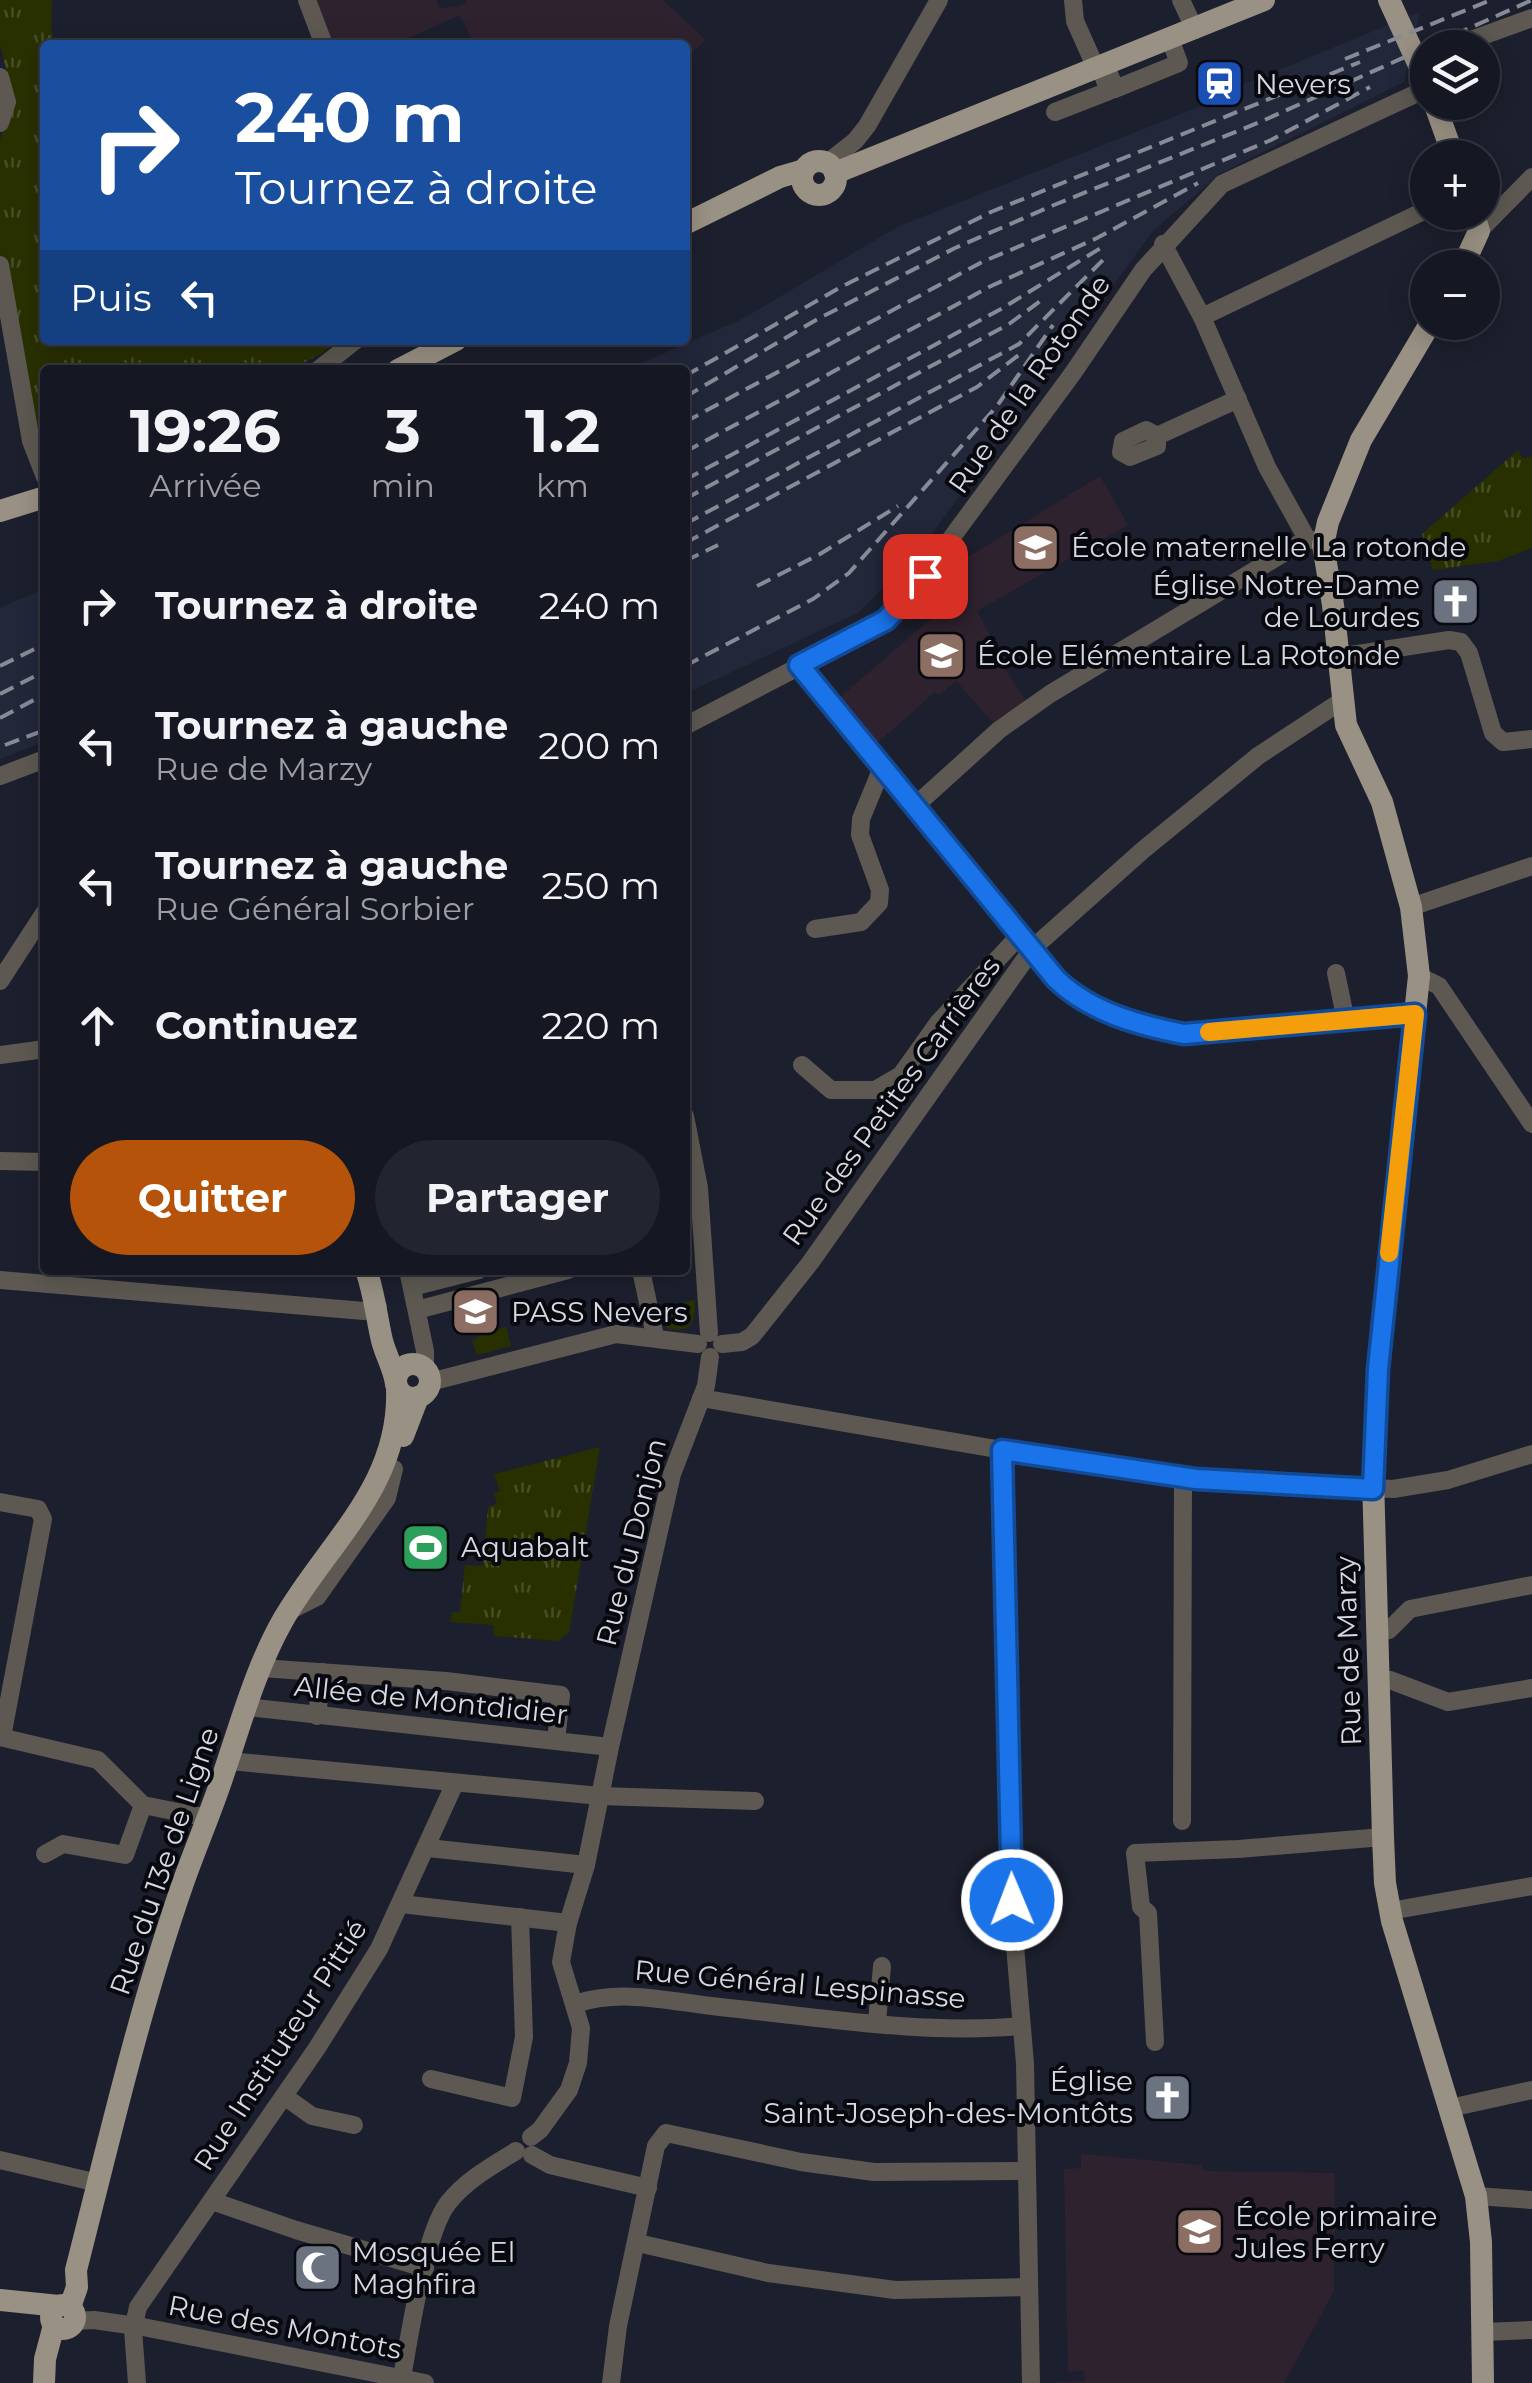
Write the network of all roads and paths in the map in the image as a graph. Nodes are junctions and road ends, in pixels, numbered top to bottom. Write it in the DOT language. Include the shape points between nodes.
graph roads {
  1 [pos="307,0"];
  2 [pos="939,0"];
  3 [pos="1076,0"];
  4 [pos="1181,0"];
  5 [pos="1264,0"];
  6 [pos="1389,0"];
  7 [pos="1532,18"];
  8 [pos="1196,30"];
  9 [pos="1499,30"];
  10 [pos="1410,36"];
  11 [pos="322,40"];
  12 [pos="1100,65"];
  13 [pos="0,76"];
  14 [pos="1410,95"];
  15 [pos="1054,112"];
  16 [pos="0,123"];
  17 [pos="831,168"];
  18 [pos="1532,177"];
  19 [pos="1500,203"];
  20 [pos="1410,218"];
  21 [pos="690,222"];
  22 [pos="1164,244"];
  23 [pos="0,265"];
  24 [pos="1202,316"];
  25 [pos="1420,340"];
  26 [pos="351,345"];
  27 [pos="446,345"];
  28 [pos="327,365"];
  29 [pos="408,365"];
  30 [pos="1238,399"];
  31 [pos="1157,436"];
  32 [pos="40,463"];
  33 [pos="40,499"];
  34 [pos="0,511"];
  35 [pos="1315,540"];
  36 [pos="1338,657"];
  37 [pos="799,665"];
  38 [pos="1343,700"];
  39 [pos="690,723"];
  40 [pos="1532,739"];
  41 [pos="40,761"];
  42 [pos="886,769"];
  43 [pos="0,776"];
  44 [pos="916,806"];
  45 [pos="1532,866"];
  46 [pos="1411,908"];
  47 [pos="40,920"];
  48 [pos="815,929"];
  49 [pos="1027,941"];
  50 [pos="1336,973"];
  51 [pos="1419,976"];
  52 [pos="0,981"];
  53 [pos="1415,1014"];
  54 [pos="1346,1021"];
  55 [pos="40,1050"];
  56 [pos="0,1055"];
  57 [pos="802,1065"];
  58 [pos="1532,1124"];
  59 [pos="690,1144"];
  60 [pos="0,1162"];
  61 [pos="40,1162"];
  62 [pos="368,1275"];
  63 [pos="436,1275"];
  64 [pos="549,1275"];
  65 [pos="643,1275"];
  66 [pos="410,1278"];
  67 [pos="0,1280"];
  68 [pos="377,1305"];
  69 [pos="417,1310"];
  70 [pos="654,1336"];
  71 [pos="710,1345"];
  72 [pos="420,1379"];
  73 [pos="701,1398"];
  74 [pos="1002,1450"];
  75 [pos="1532,1454"];
  76 [pos="394,1469"];
  77 [pos="1183,1477"];
  78 [pos="1373,1489"];
  79 [pos="369,1498"];
  80 [pos="0,1502"];
  81 [pos="1532,1585"];
  82 [pos="290,1610"];
  83 [pos="1377,1632"];
  84 [pos="261,1668"];
  85 [pos="322,1672"];
  86 [pos="1378,1679"];
  87 [pos="1532,1688"];
  88 [pos="247,1708"];
  89 [pos="317,1716"];
  90 [pos="1,1737"];
  91 [pos="556,1741"];
  92 [pos="610,1745"];
  93 [pos="229,1761"];
  94 [pos="455,1783"];
  95 [pos="600,1796"];
  96 [pos="755,1802"];
  97 [pos="143,1805"];
  98 [pos="208,1818"];
  99 [pos="1182,1821"];
  100 [pos="1383,1837"];
  101 [pos="428,1848"];
  102 [pos="45,1854"];
  103 [pos="586,1865"];
  104 [pos="1532,1886"];
  105 [pos="401,1904"];
  106 [pos="1390,1911"];
  107 [pos="520,1917"];
  108 [pos="568,1923"];
  109 [pos="882,1966"];
  110 [pos="574,2004"];
  111 [pos="876,2022"];
  112 [pos="1021,2026"];
  113 [pos="1155,2042"];
  114 [pos="431,2080"];
  115 [pos="1532,2090"];
  116 [pos="284,2096"];
  117 [pos="1450,2108"];
  118 [pos="354,2125"];
  119 [pos="526,2148"];
  120 [pos="0,2160"];
  121 [pos="1027,2170"];
  122 [pos="98,2183"];
  123 [pos="648,2188"];
  124 [pos="1476,2196"];
  125 [pos="212,2200"];
  126 [pos="1532,2200"];
  127 [pos="638,2243"];
  128 [pos="425,2268"];
  129 [pos="1029,2287"];
  130 [pos="0,2300"];
  131 [pos="64,2315"];
  132 [pos="135,2326"];
  133 [pos="1532,2330"];
  134 [pos="1483,2332"];
  135 [pos="45,2380"];
  136 [pos="401,2381"];
  137 [pos="137,2383"];
  138 [pos="424,2383"];
  139 [pos="611,2383"];
  140 [pos="1032,2383"];
  141 [pos="1483,2383"];
  1 -- 11 [label="street"];
  2 -- 17 [label="street" via="867,126"];
  3 -- 12 [label="street" via="1075,21"];
  4 -- 8 [label="street"];
  5 -- 8 [label="main road"];
  6 -- 10 [label="main road"];
  7 -- 9 [label="street"];
  8 -- 12 [label="main road"];
  12 -- 15 [label="street" via="1109,91"];
  12 -- 17 [label="main road"];
  13 -- 16 [label="street" via="7,102"];
  14 -- 22 [label="street, Rue de la Rotonde" via="1222,184"];
  17 -- 21 [label="main road" via="835,184 824,194 811,192 798,175"];
  18 -- 19 [label="street"];
  20 -- 24 [label="street"];
  22 -- 24 [label="street"];
  22 -- 37 [label="street, Rue de la Rotonde" via="910,596 873,628"];
  23 -- 32 [label="street"];
  24 -- 30 [label="street"];
  25 -- 35 [label="main road" via="1361,440"];
  26 -- 28 [label="street"];
  27 -- 29 [label="main road"];
  30 -- 31 [label="street"];
  30 -- 35 [label="street" via="1267,467"];
  33 -- 34 [label="main road"];
  35 -- 36 [label="main road, Rue de Marzy"];
  35 -- 44 [label="street" via="1050,694 999,730"];
  36 -- 38 [label="main road, Rue de Marzy"];
  36 -- 40 [label="street" via="1461,642 1493,733 1503,742"];
  37 -- 39 [label="street, Rue de la Rotonde"];
  37 -- 42 [label="street"];
  38 -- 46 [label="main road, Rue de Marzy" via="1346,724 1382,802"];
  38 -- 49 [label="street, Rue des Petites Carrières" via="1258,756"];
  41 -- 43 [label="street"];
  42 -- 44 [label="street"];
  42 -- 48 [label="street" via="860,835 879,902 861,922"];
  44 -- 49 [label="street"];
  45 -- 46 [label="street"];
  46 -- 51 [label="main road, Rue de Marzy"];
  47 -- 52 [label="street"];
  49 -- 54 [label="street" via="1076,999 1148,1027 1184,1034"];
  49 -- 57 [label="street" via="938,1023 901,1075 875,1090 831,1090"];
  49 -- 71 [label="street, Rue des Petites Carrières" via="810,1263 752,1336"];
  50 -- 54 [label="street"];
  51 -- 53 [label="main road, Rue de Marzy"];
  51 -- 58 [label="street" via="1438,986"];
  53 -- 54 [label="street"];
  53 -- 78 [label="main road, Rue de Marzy" via="1378,1369"];
  55 -- 56 [label="street"];
  59 -- 71 [label="street, Rue du Donjon"];
  60 -- 61 [label="street"];
  62 -- 68 [label="main road, Rue du 13e de Ligne"];
  63 -- 66 [label="street"];
  64 -- 69 [label="street"];
  65 -- 70 [label="street"];
  66 -- 69 [label="street"];
  67 -- 68 [label="street" via="364,1311"];
  68 -- 72 [label="main road, Rue du 13e de Ligne" via="393,1366"];
  69 -- 72 [label="street"];
  70 -- 71 [label="street"];
  70 -- 72 [label="street" via="616,1334"];
  71 -- 73 [label="street, Rue du Donjon"];
  72 -- 76 [label="main road, Rue du 13e de Ligne"];
  72 -- 79 [label="main road, Rue du 13e de Ligne"];
  73 -- 74 [label="street"];
  73 -- 92 [label="street, Rue du Donjon" via="672,1474"];
  74 -- 77 [label="street"];
  74 -- 112 [label="street" via="1012,1910"];
  75 -- 78 [label="street" via="1448,1480"];
  76 -- 79 [label="main road, Rue du 13e de Ligne"];
  76 -- 82 [label="street" via="387,1498 317,1597"];
  77 -- 78 [label="street"];
  77 -- 99 [label="street"];
  78 -- 83 [label="main road, Rue de Marzy"];
  79 -- 82 [label="main road, Rue du 13e de Ligne"];
  80 -- 90 [label="street" via="38,1509 44,1519"];
  81 -- 83 [label="street" via="1410,1608 1389,1630"];
  82 -- 84 [label="main road, Rue du 13e de Ligne"];
  83 -- 86 [label="main road, Rue de Marzy"];
  84 -- 85 [label="street"];
  84 -- 88 [label="main road, Rue du 13e de Ligne"];
  85 -- 89 [label="street"];
  85 -- 91 [label="street" via="561,1695"];
  86 -- 87 [label="street" via="1448,1702"];
  86 -- 100 [label="main road, Rue de Marzy"];
  88 -- 89 [label="street, Allée de Montdidier"];
  88 -- 93 [label="main road, Rue du 13e de Ligne"];
  89 -- 91 [label="street, Allée de Montdidier"];
  90 -- 97 [label="street" via="98,1760"];
  91 -- 92 [label="street, Allée de Montdidier"];
  92 -- 95 [label="street, Rue du Donjon"];
  93 -- 94 [label="street"];
  93 -- 98 [label="main road, Rue du 13e de Ligne"];
  94 -- 95 [label="street"];
  94 -- 101 [label="street, Rue Instituteur Pittié"];
  95 -- 96 [label="street"];
  95 -- 103 [label="street, Rue du Donjon"];
  97 -- 98 [label="street"];
  97 -- 102 [label="street" via="125,1855 63,1844"];
  98 -- 122 [label="main road, Rue du 13e de Ligne"];
  100 -- 106 [label="main road, Rue de Marzy"];
  100 -- 113 [label="street" via="1135,1853 1141,1907 1148,1913"];
  101 -- 103 [label="street"];
  101 -- 105 [label="street, Rue Instituteur Pittié"];
  103 -- 108 [label="street, Rue du Donjon"];
  104 -- 106 [label="street"];
  105 -- 107 [label="street"];
  105 -- 116 [label="street, Rue Instituteur Pittié"];
  106 -- 117 [label="main road, Rue de Marzy"];
  107 -- 108 [label="street"];
  107 -- 114 [label="street" via="524,2037 512,2098"];
  108 -- 110 [label="street, Rue du Donjon" via="561,1962"];
  109 -- 111 [label="street"];
  110 -- 111 [label="street, Rue Général Lespinasse" via="620,1995"];
  110 -- 119 [label="street, Rue du Donjon" via="582,2028 578,2062 568,2090"];
  111 -- 112 [label="street, Rue Général Lespinasse"];
  112 -- 121 [label="street"];
  115 -- 117 [label="street"];
  116 -- 118 [label="street" via="312,2116"];
  116 -- 125 [label="street, Rue Instituteur Pittié"];
  117 -- 124 [label="main road, Rue de Marzy"];
  119 -- 123 [label="street" via="550,2164"];
  119 -- 128 [label="street, Rue du Donjon" via="466,2182 446,2204"];
  120 -- 122 [label="street"];
  121 -- 123 [label="street" via="874,2172 666,2134 656,2146"];
  121 -- 129 [label="street"];
  122 -- 131 [label="main road, Rue du 13e de Ligne"];
  123 -- 127 [label="street"];
  124 -- 126 [label="street"];
  124 -- 134 [label="main road, Rue de Marzy"];
  125 -- 128 [label="street"];
  125 -- 132 [label="street, Rue Instituteur Pittié" via="138,2307"];
  127 -- 129 [label="street" via="768,2274 895,2290"];
  127 -- 139 [label="street"];
  128 -- 136 [label="street, Rue du Donjon"];
  129 -- 140 [label="street"];
  130 -- 131 [label="main road" via="34,2302"];
  131 -- 132 [label="street, Rue des Montots"];
  131 -- 135 [label="main road, Rue du 13e de Ligne" via="58,2360"];
  132 -- 136 [label="street, Rue des Montots"];
  132 -- 137 [label="street"];
  133 -- 134 [label="street"];
  134 -- 141 [label="main road, Rue de Marzy"];
  136 -- 138 [label="street, Rue des Montots"];
}
